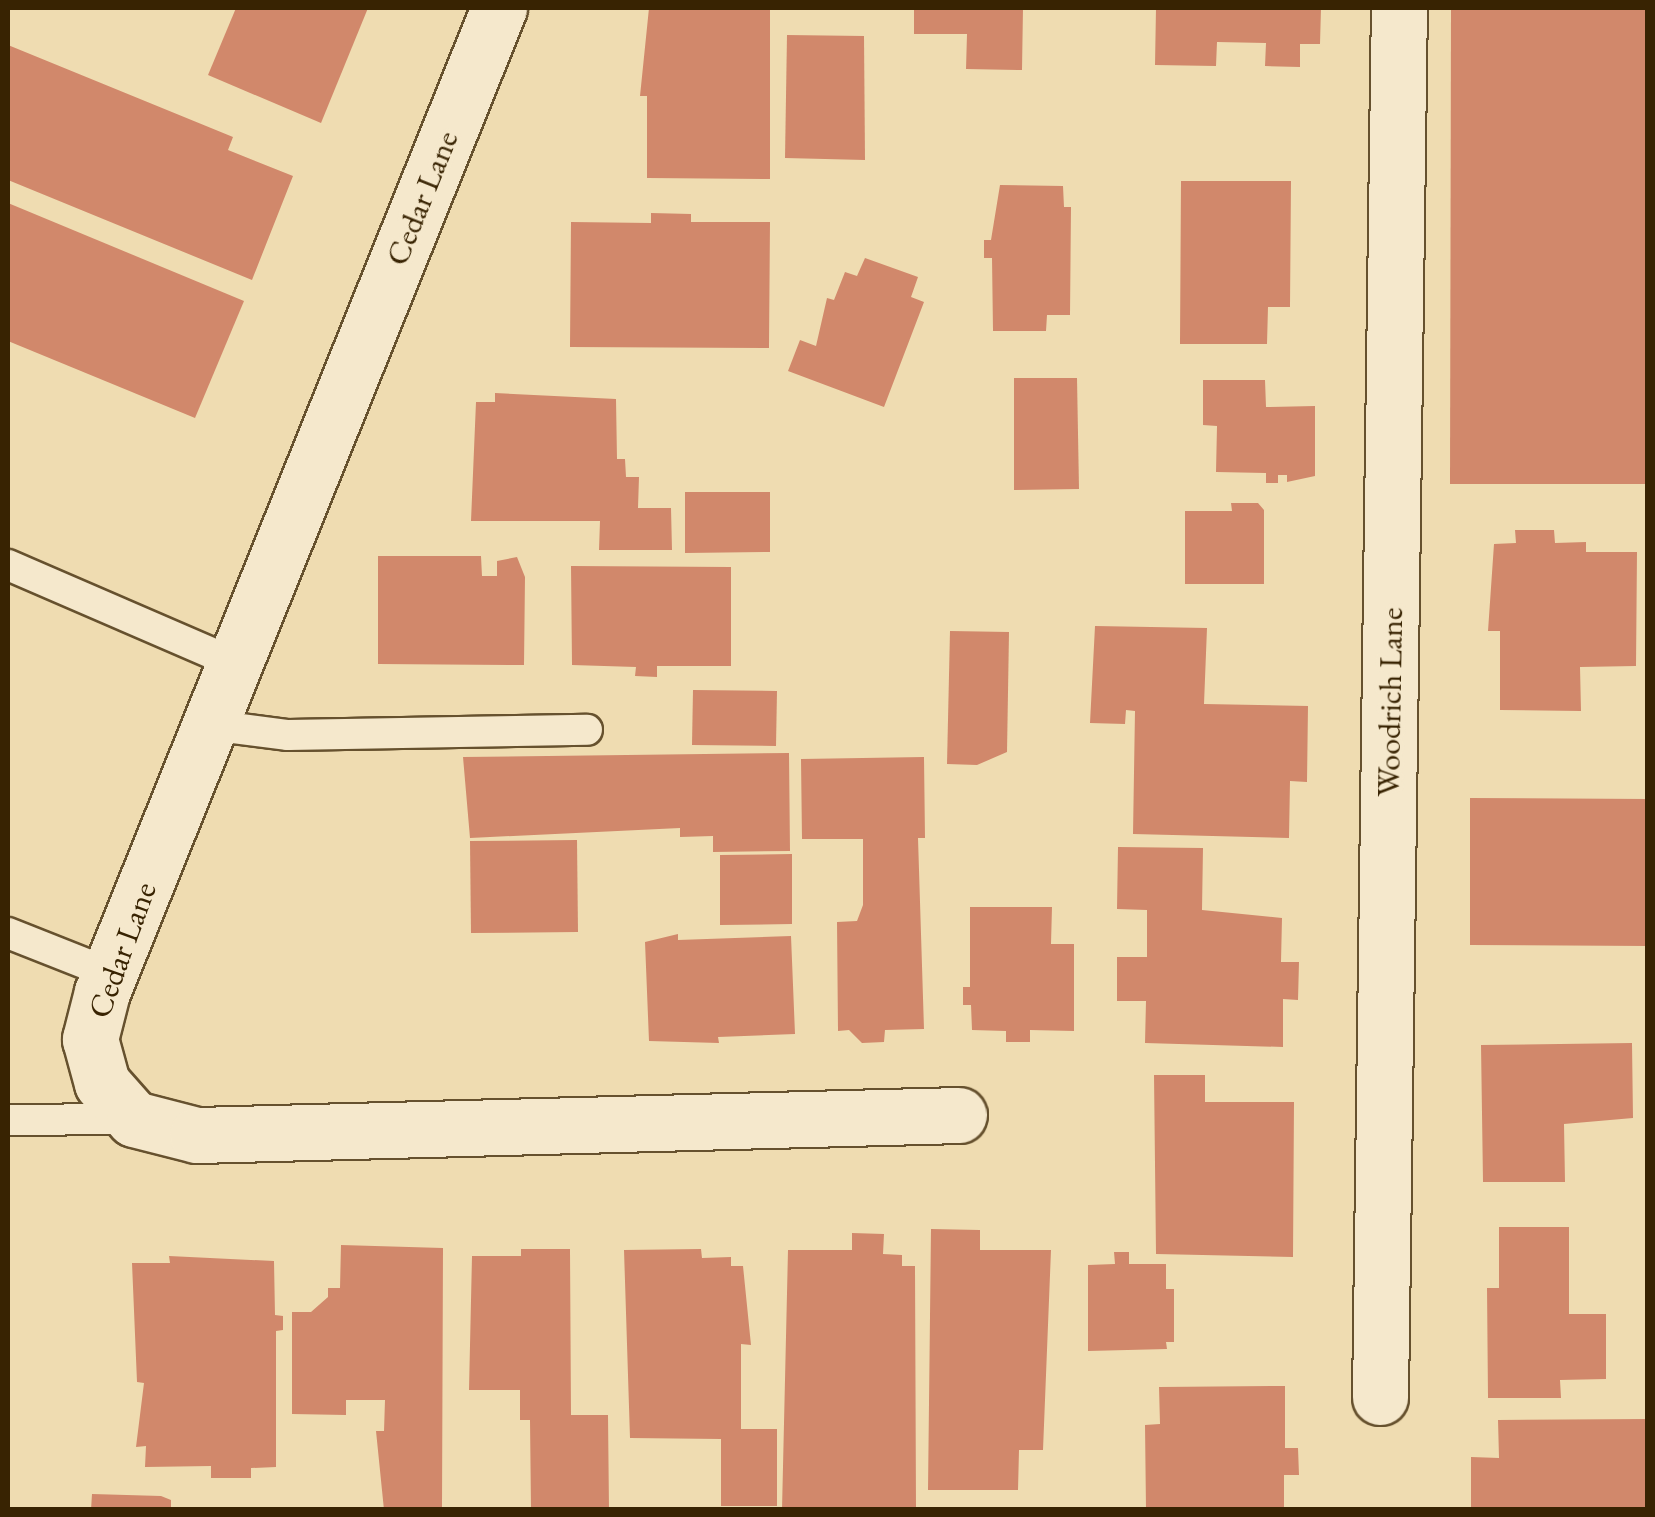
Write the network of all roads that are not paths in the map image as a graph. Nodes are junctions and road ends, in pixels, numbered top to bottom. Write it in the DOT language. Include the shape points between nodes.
graph roads {
  1 [pos="499,8"];
  2 [pos="1400,8"];
  3 [pos="8,565"];
  4 [pos="235,663"];
  5 [pos="210,725"];
  6 [pos="587,730"];
  7 [pos="8,933"];
  8 [pos="109,974"];
  9 [pos="958,1115"];
  10 [pos="134,1119"];
  11 [pos="8,1120"];
  12 [pos="1380,1398"];
  1 -- 4 [label="street, Cedar Lane"];
  2 -- 12 [label="street, Woodrich Lane"];
  3 -- 4 [label="lane"];
  4 -- 5 [label="street, Cedar Lane"];
  5 -- 6 [label="lane" via="288,735"];
  5 -- 8 [label="street, Cedar Lane"];
  7 -- 8 [label="lane"];
  8 -- 10 [label="street, Cedar Lane" via="90,1039 102,1083"];
  9 -- 10 [label="street" via="197,1134"];
  10 -- 11 [label="lane"];
}
